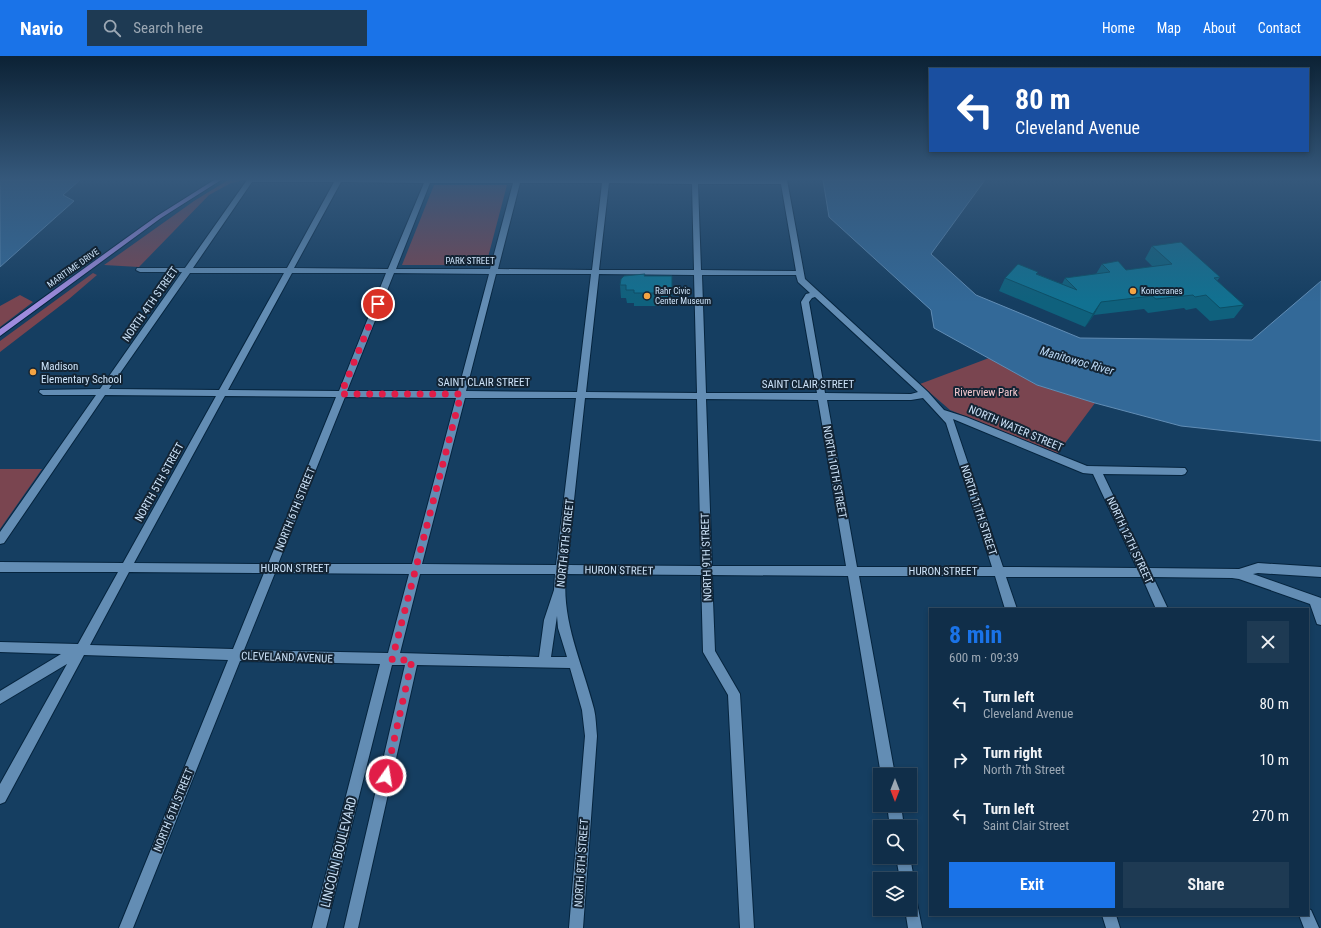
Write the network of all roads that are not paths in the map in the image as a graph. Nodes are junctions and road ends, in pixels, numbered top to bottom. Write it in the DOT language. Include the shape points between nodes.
graph roads {
  1 [pos="154,221"];
  2 [pos="222,221"];
  3 [pos="316,221"];
  4 [pos="412,221"];
  5 [pos="506,221"];
  6 [pos="601,221"];
  7 [pos="696,221"];
  8 [pos="790,221"];
  9 [pos="140,270"];
  10 [pos="187,270"];
  11 [pos="288,271"];
  12 [pos="493,271"];
  13 [pos="391,272"];
  14 [pos="595,272"];
  15 [pos="698,272"];
  16 [pos="799,273"];
  17 [pos="815,294"];
  18 [pos="0,333"];
  19 [pos="43,392"];
  20 [pos="102,393"];
  21 [pos="222,393"];
  22 [pos="341,394"];
  23 [pos="461,394"];
  24 [pos="581,394"];
  25 [pos="925,394"];
  26 [pos="702,396"];
  27 [pos="822,396"];
  28 [pos="944,413"];
  29 [pos="1097,471"];
  30 [pos="1182,472"];
  31 [pos="0,540"];
  32 [pos="0,566"];
  33 [pos="126,567"];
  34 [pos="271,567"];
  35 [pos="416,568"];
  36 [pos="561,569"];
  37 [pos="706,571"];
  38 [pos="852,571"];
  39 [pos="999,571"];
  40 [pos="1145,572"];
  41 [pos="1321,572"];
  42 [pos="1239,574"];
  43 [pos="559,588"];
  44 [pos="1318,602"];
  45 [pos="1011,608"];
  46 [pos="1162,608"];
  47 [pos="1321,620"];
  48 [pos="0,646"];
  49 [pos="81,649"];
  50 [pos="235,655"];
  51 [pos="389,660"];
  52 [pos="412,660"];
  53 [pos="544,663"];
  54 [pos="574,664"];
  55 [pos="0,698"];
  56 [pos="887,768"];
  57 [pos="0,797"];
  58 [pos="913,916"];
  59 [pos="1109,916"];
  60 [pos="1306,916"];
  61 [pos="126,928"];
  62 [pos="319,928"];
  63 [pos="351,928"];
  64 [pos="576,928"];
  65 [pos="747,928"];
  66 [pos="915,928"];
  67 [pos="1113,928"];
  68 [pos="1312,928"];
  1 -- 18 [label="main road, MARITIME DRIVE"];
  2 -- 10 [label="street, NORTH 4TH STREET"];
  3 -- 11 [label="street, NORTH 5TH STREET"];
  4 -- 13 [label="street, NORTH 6TH STREET"];
  5 -- 12 [label="street, LINCOLN BOULEVARD"];
  6 -- 14 [label="street, NORTH 8TH STREET"];
  7 -- 15 [label="street, NORTH 9TH STREET"];
  8 -- 16 [label="street"];
  9 -- 10 [label="street, PARK STREET"];
  10 -- 11 [label="street, PARK STREET"];
  10 -- 20 [label="street, NORTH 4TH STREET"];
  11 -- 13 [label="street, PARK STREET"];
  11 -- 21 [label="street, NORTH 5TH STREET"];
  12 -- 13 [label="street, PARK STREET"];
  12 -- 14 [label="street, PARK STREET"];
  12 -- 23 [label="street, LINCOLN BOULEVARD"];
  13 -- 22 [label="street, NORTH 6TH STREET"];
  14 -- 15 [label="street, PARK STREET"];
  14 -- 24 [label="street, NORTH 8TH STREET"];
  15 -- 16 [label="street, PARK STREET"];
  15 -- 26 [label="street, NORTH 9TH STREET"];
  16 -- 17 [label="street" via="800,280"];
  17 -- 25 [label="street, NORTH WATER STREET"];
  17 -- 27 [label="street, NORTH 10TH STREET" via="808,296 806,302"];
  19 -- 20 [label="street, SAINT CLAIR STREET"];
  20 -- 21 [label="street, SAINT CLAIR STREET"];
  20 -- 31 [label="street, NORTH 4TH STREET"];
  21 -- 22 [label="street, SAINT CLAIR STREET"];
  21 -- 33 [label="street, NORTH 5TH STREET"];
  22 -- 23 [label="street, SAINT CLAIR STREET"];
  22 -- 34 [label="street, NORTH 6TH STREET"];
  23 -- 24 [label="street, SAINT CLAIR STREET"];
  23 -- 35 [label="street, LINCOLN BOULEVARD"];
  24 -- 26 [label="street, SAINT CLAIR STREET"];
  24 -- 36 [label="street, NORTH 8TH STREET"];
  25 -- 27 [label="street, SAINT CLAIR STREET" via="911,397"];
  25 -- 28 [label="street, NORTH WATER STREET"];
  26 -- 27 [label="street, SAINT CLAIR STREET"];
  26 -- 37 [label="street, NORTH 9TH STREET"];
  27 -- 38 [label="street, NORTH 10TH STREET"];
  28 -- 29 [label="street, NORTH WATER STREET" via="1086,470"];
  28 -- 39 [label="street, NORTH 11TH STREET" via="950,422"];
  29 -- 30 [label="street, NORTH WATER STREET"];
  29 -- 40 [label="street, NORTH 12TH STREET"];
  32 -- 33 [label="street, HURON STREET"];
  33 -- 34 [label="street, HURON STREET"];
  33 -- 49 [label="street, NORTH 5TH STREET"];
  34 -- 35 [label="street, HURON STREET"];
  34 -- 50 [label="street, NORTH 6TH STREET"];
  35 -- 36 [label="street, HURON STREET"];
  35 -- 51 [label="street, LINCOLN BOULEVARD"];
  36 -- 37 [label="street, HURON STREET"];
  36 -- 43 [label="street, NORTH 8TH STREET"];
  37 -- 38 [label="street, HURON STREET"];
  37 -- 65 [label="street, NORTH 9TH STREET" via="710,652 734,694"];
  38 -- 39 [label="street, HURON STREET"];
  38 -- 56 [label="street, NORTH 10TH STREET"];
  39 -- 40 [label="street, HURON STREET"];
  39 -- 45 [label="street, NORTH 11TH STREET"];
  40 -- 42 [label="street, HURON STREET"];
  40 -- 46 [label="street, NORTH 12TH STREET"];
  41 -- 42 [label="street" via="1258,568"];
  42 -- 44 [label="street"];
  43 -- 53 [label="street" via="550,620"];
  43 -- 54 [label="street, NORTH 8TH STREET" via="564,628"];
  44 -- 47 [label="street"];
  48 -- 49 [label="street, CLEVELAND AVENUE"];
  49 -- 50 [label="street, CLEVELAND AVENUE"];
  49 -- 55 [label="street"];
  49 -- 57 [label="street, NORTH 5TH STREET"];
  50 -- 51 [label="street, CLEVELAND AVENUE"];
  50 -- 61 [label="street, NORTH 6TH STREET"];
  51 -- 52 [label="street, CLEVELAND AVENUE"];
  51 -- 62 [label="street, LINCOLN BOULEVARD"];
  52 -- 53 [label="street, CLEVELAND AVENUE"];
  52 -- 63 [label="street"];
  53 -- 54 [label="street, CLEVELAND AVENUE"];
  54 -- 64 [label="street, NORTH 8TH STREET" via="588,710 591,736"];
  58 -- 66 [label="street"];
  59 -- 67 [label="street"];
  60 -- 68 [label="street"];
}
